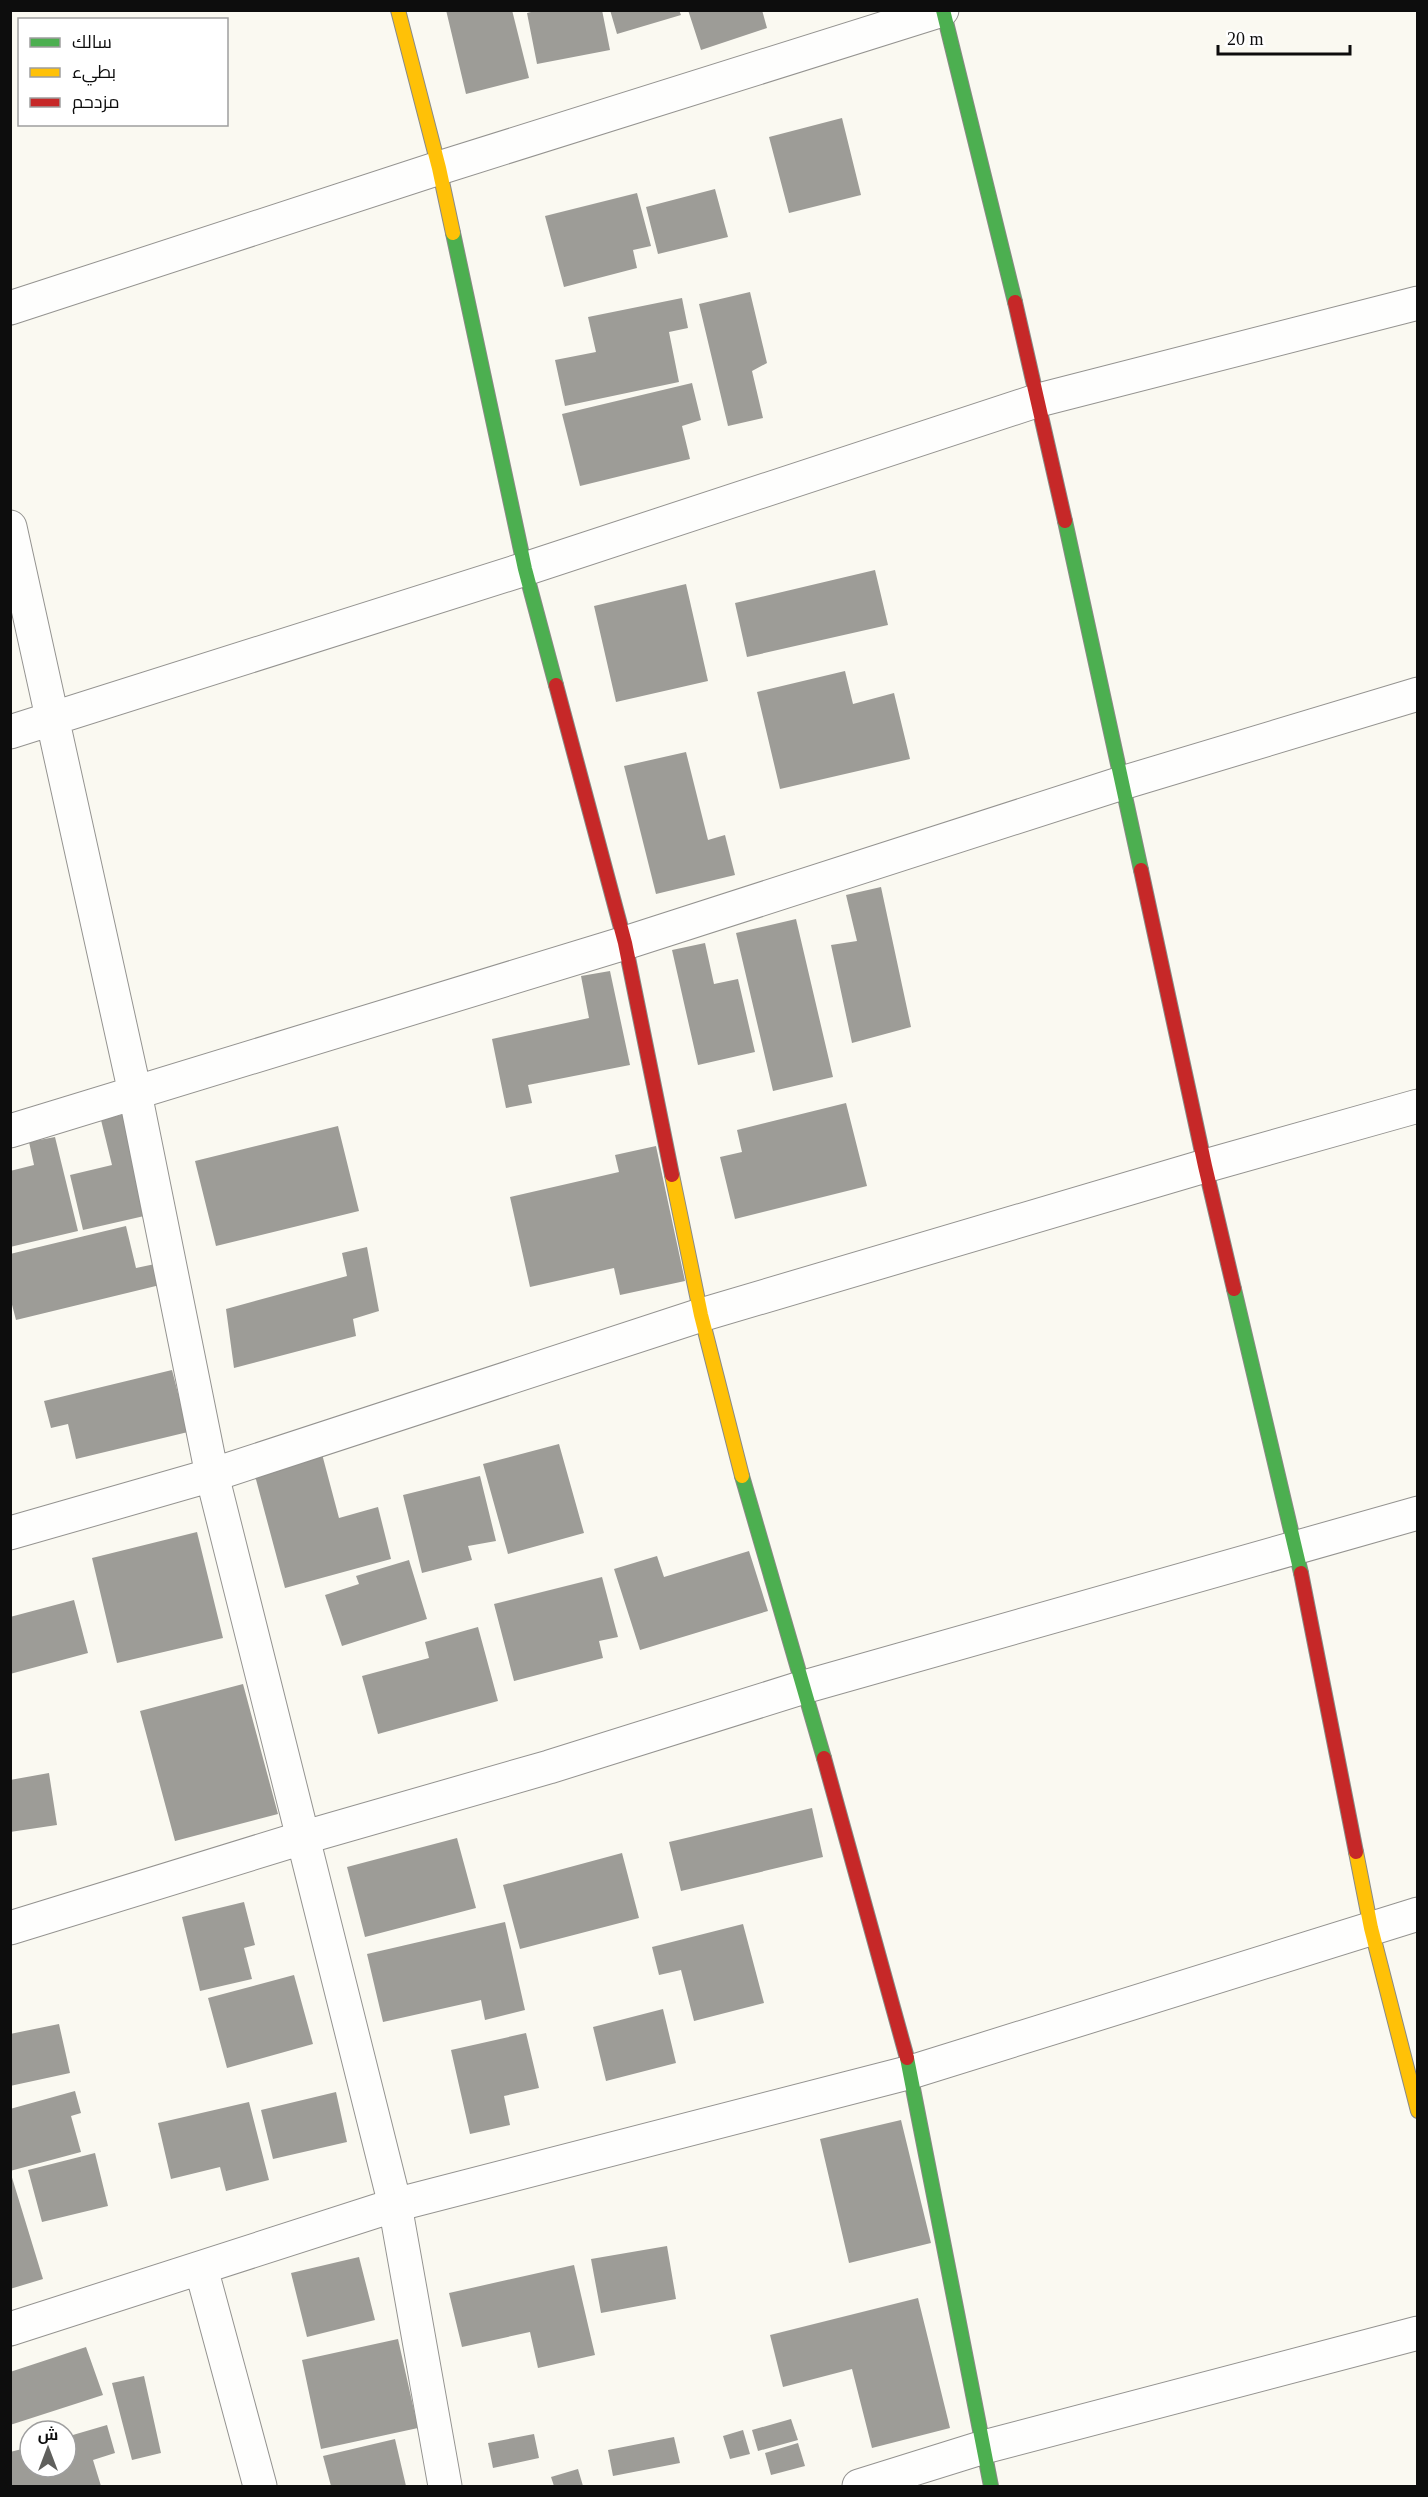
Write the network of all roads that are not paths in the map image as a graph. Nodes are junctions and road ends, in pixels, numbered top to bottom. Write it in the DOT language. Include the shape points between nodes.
graph roads {
  1 [pos="398,10"];
  2 [pos="943,10"];
  3 [pos="439,168"];
  4 [pos="1418,303"];
  5 [pos="10,308"];
  6 [pos="1039,400"];
  7 [pos="10,527"];
  8 [pos="525,569"];
  9 [pos="1418,694"];
  10 [pos="51,721"];
  11 [pos="10,732"];
  12 [pos="1122,783"];
  13 [pos="625,943"];
  14 [pos="135,1093"];
  15 [pos="1418,1106"];
  16 [pos="10,1131"];
  17 [pos="1205,1166"];
  18 [pos="700,1315"];
  19 [pos="213,1475"];
  20 [pos="1418,1514"];
  21 [pos="10,1533"];
  22 [pos="1296,1548"];
  23 [pos="804,1688"];
  24 [pos="302,1838"];
  25 [pos="1418,1914"];
  26 [pos="10,1928"];
  27 [pos="1371,1928"];
  28 [pos="911,2072"];
  29 [pos="1418,2111"];
  30 [pos="395,2205"];
  31 [pos="201,2268"];
  32 [pos="10,2329"];
  33 [pos="1418,2333"];
  34 [pos="984,2447"];
  35 [pos="260,2487"];
  36 [pos="445,2487"];
  37 [pos="859,2487"];
  38 [pos="991,2487"];
  1 -- 3 [label="street"];
  2 -- 3 [label="street"];
  2 -- 6 [label="street"];
  3 -- 5 [label="street"];
  3 -- 8 [label="street"];
  4 -- 6 [label="street"];
  6 -- 8 [label="street"];
  6 -- 12 [label="street"];
  7 -- 10 [label="street"];
  8 -- 10 [label="street"];
  8 -- 13 [label="street"];
  9 -- 12 [label="street"];
  10 -- 11 [label="street"];
  10 -- 14 [label="street"];
  12 -- 13 [label="street"];
  12 -- 17 [label="street"];
  13 -- 14 [label="street"];
  13 -- 18 [label="street"];
  14 -- 16 [label="street"];
  14 -- 19 [label="street"];
  15 -- 17 [label="street"];
  17 -- 18 [label="street"];
  17 -- 22 [label="street"];
  18 -- 19 [label="street"];
  18 -- 23 [label="street" via="750,1508"];
  19 -- 21 [label="street"];
  19 -- 24 [label="street"];
  20 -- 22 [label="street"];
  22 -- 23 [label="street"];
  22 -- 27 [label="street"];
  23 -- 24 [label="street"];
  23 -- 28 [label="street"];
  24 -- 26 [label="street"];
  24 -- 30 [label="street"];
  25 -- 27 [label="street"];
  27 -- 28 [label="street"];
  27 -- 29 [label="street"];
  28 -- 30 [label="street"];
  28 -- 34 [label="street"];
  30 -- 31 [label="street"];
  30 -- 36 [label="street"];
  31 -- 32 [label="street"];
  31 -- 35 [label="street"];
  33 -- 34 [label="street"];
  34 -- 37 [label="street"];
  34 -- 38 [label="street"];
}
